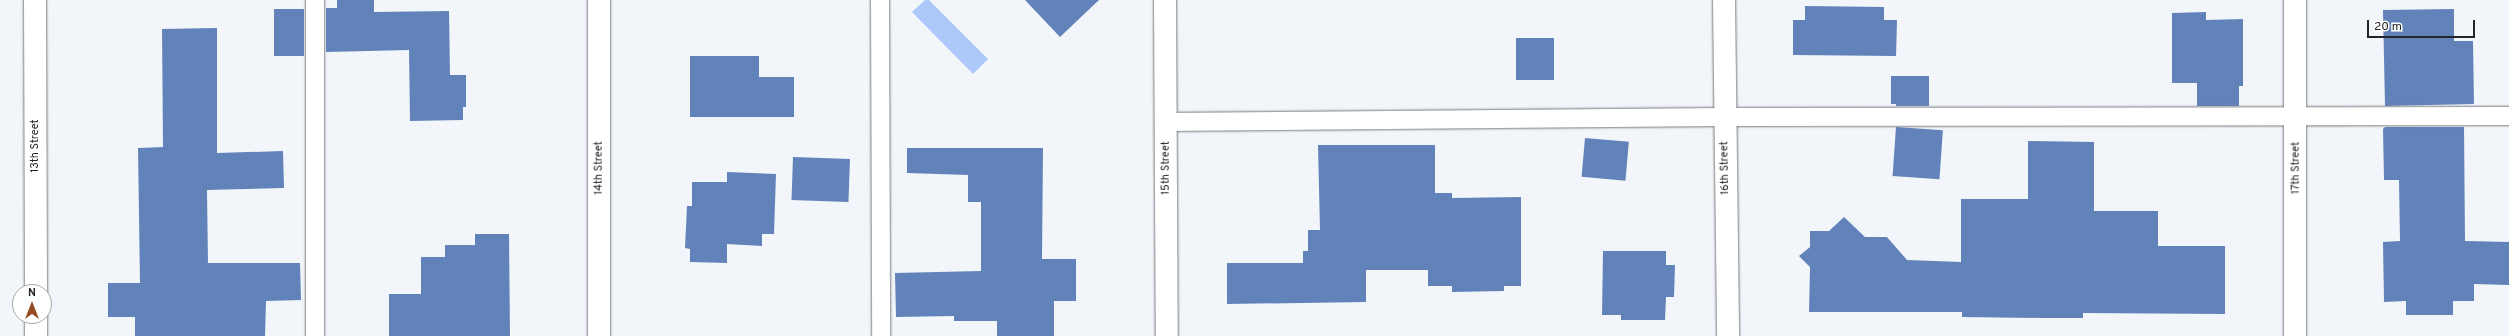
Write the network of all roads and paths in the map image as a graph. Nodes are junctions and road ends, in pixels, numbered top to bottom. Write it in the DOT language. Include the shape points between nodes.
graph roads {
  1 [pos="35,0"];
  2 [pos="315,0"];
  3 [pos="599,0"];
  4 [pos="880,0"];
  5 [pos="1164,0"];
  6 [pos="1724,0"];
  7 [pos="2295,0"];
  8 [pos="2296,116"];
  9 [pos="2509,116"];
  10 [pos="1724,117"];
  11 [pos="1165,122"];
  12 [pos="36,284"];
  13 [pos="36,324"];
  14 [pos="36,336"];
  15 [pos="315,336"];
  16 [pos="599,336"];
  17 [pos="881,336"];
  18 [pos="1167,336"];
  19 [pos="1728,336"];
  20 [pos="2295,336"];
  1 -- 12 [label="street, 13th Street"];
  2 -- 15 [label="lane"];
  3 -- 16 [label="street, 14th Street"];
  4 -- 17 [label="lane"];
  5 -- 11 [label="street, 15th Street"];
  6 -- 10 [label="street, 16th Street"];
  7 -- 8 [label="street, 17th Street"];
  8 -- 9 [label="lane"];
  8 -- 10 [label="lane"];
  8 -- 20 [label="street, 17th Street"];
  10 -- 11 [label="lane"];
  10 -- 19 [label="street, 16th Street"];
  11 -- 18 [label="street, 15th Street"];
  13 -- 14 [label="street"];
}
